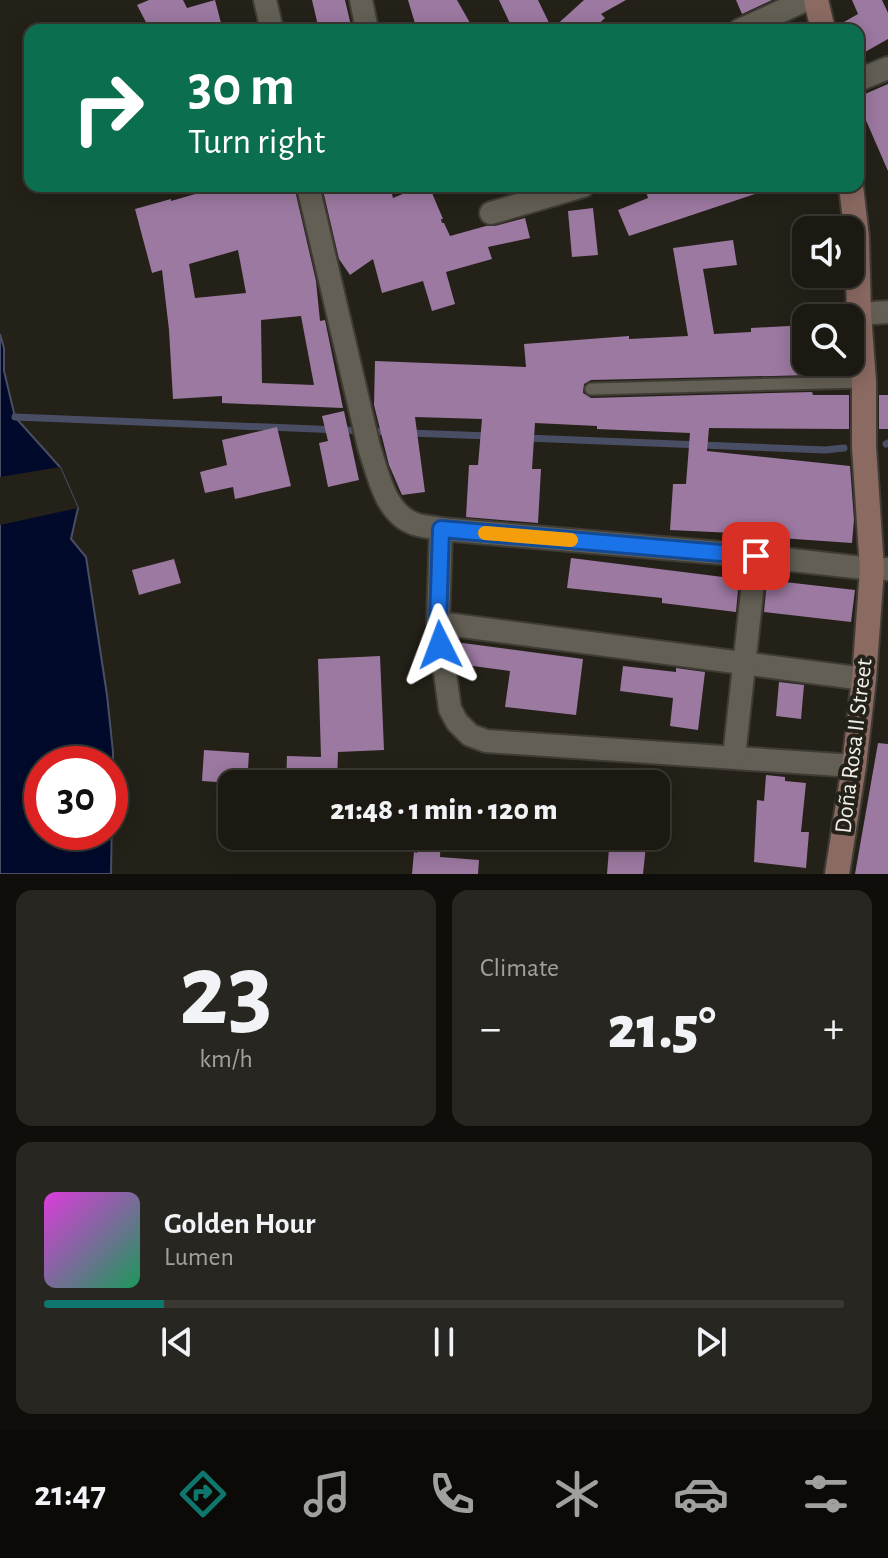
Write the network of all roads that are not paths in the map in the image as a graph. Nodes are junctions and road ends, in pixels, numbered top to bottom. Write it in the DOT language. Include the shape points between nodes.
graph roads {
  1 [pos="265,0"];
  2 [pos="361,0"];
  3 [pos="806,0"];
  4 [pos="816,0"];
  5 [pos="271,24"];
  6 [pos="366,24"];
  7 [pos="753,24"];
  8 [pos="822,24"];
  9 [pos="888,68"];
  10 [pos="864,78"];
  11 [pos="309,192"];
  12 [pos="563,192"];
  13 [pos="852,192"];
  14 [pos="491,213"];
  15 [pos="859,304"];
  16 [pos="888,312"];
  17 [pos="864,314"];
  18 [pos="864,376"];
  19 [pos="864,382"];
  20 [pos="591,389"];
  21 [pos="441,529"];
  22 [pos="756,556"];
  23 [pos="880,569"];
  24 [pos="438,623"];
  25 [pos="744,663"];
  26 [pos="864,679"];
  27 [pos="734,757"];
  28 [pos="854,766"];
  29 [pos="837,874"];
  1 -- 5 [label="street"];
  2 -- 6 [label="street"];
  3 -- 7 [label="street"];
  4 -- 8 [label="main road"];
  9 -- 10 [label="street"];
  11 -- 21 [label="street" via="382,487 402,517"];
  12 -- 14 [label="street"];
  13 -- 15 [label="main road, Doña Rosa II Street"];
  16 -- 17 [label="street"];
  18 -- 19 [label="main road, Doña Rosa II Street"];
  19 -- 20 [label="lane"];
  19 -- 23 [label="main road, Doña Rosa II Street" via="864,447"];
  21 -- 22 [label="street"];
  21 -- 24 [label="street"];
  22 -- 23 [label="street"];
  22 -- 25 [label="street"];
  23 -- 26 [label="main road, Doña Rosa II Street"];
  24 -- 25 [label="street"];
  24 -- 27 [label="street" via="450,709 470,735 486,741"];
  25 -- 26 [label="street"];
  25 -- 27 [label="street"];
  26 -- 28 [label="main road, Doña Rosa II Street"];
  27 -- 28 [label="street"];
  28 -- 29 [label="main road, Doña Rosa II Street"];
}
